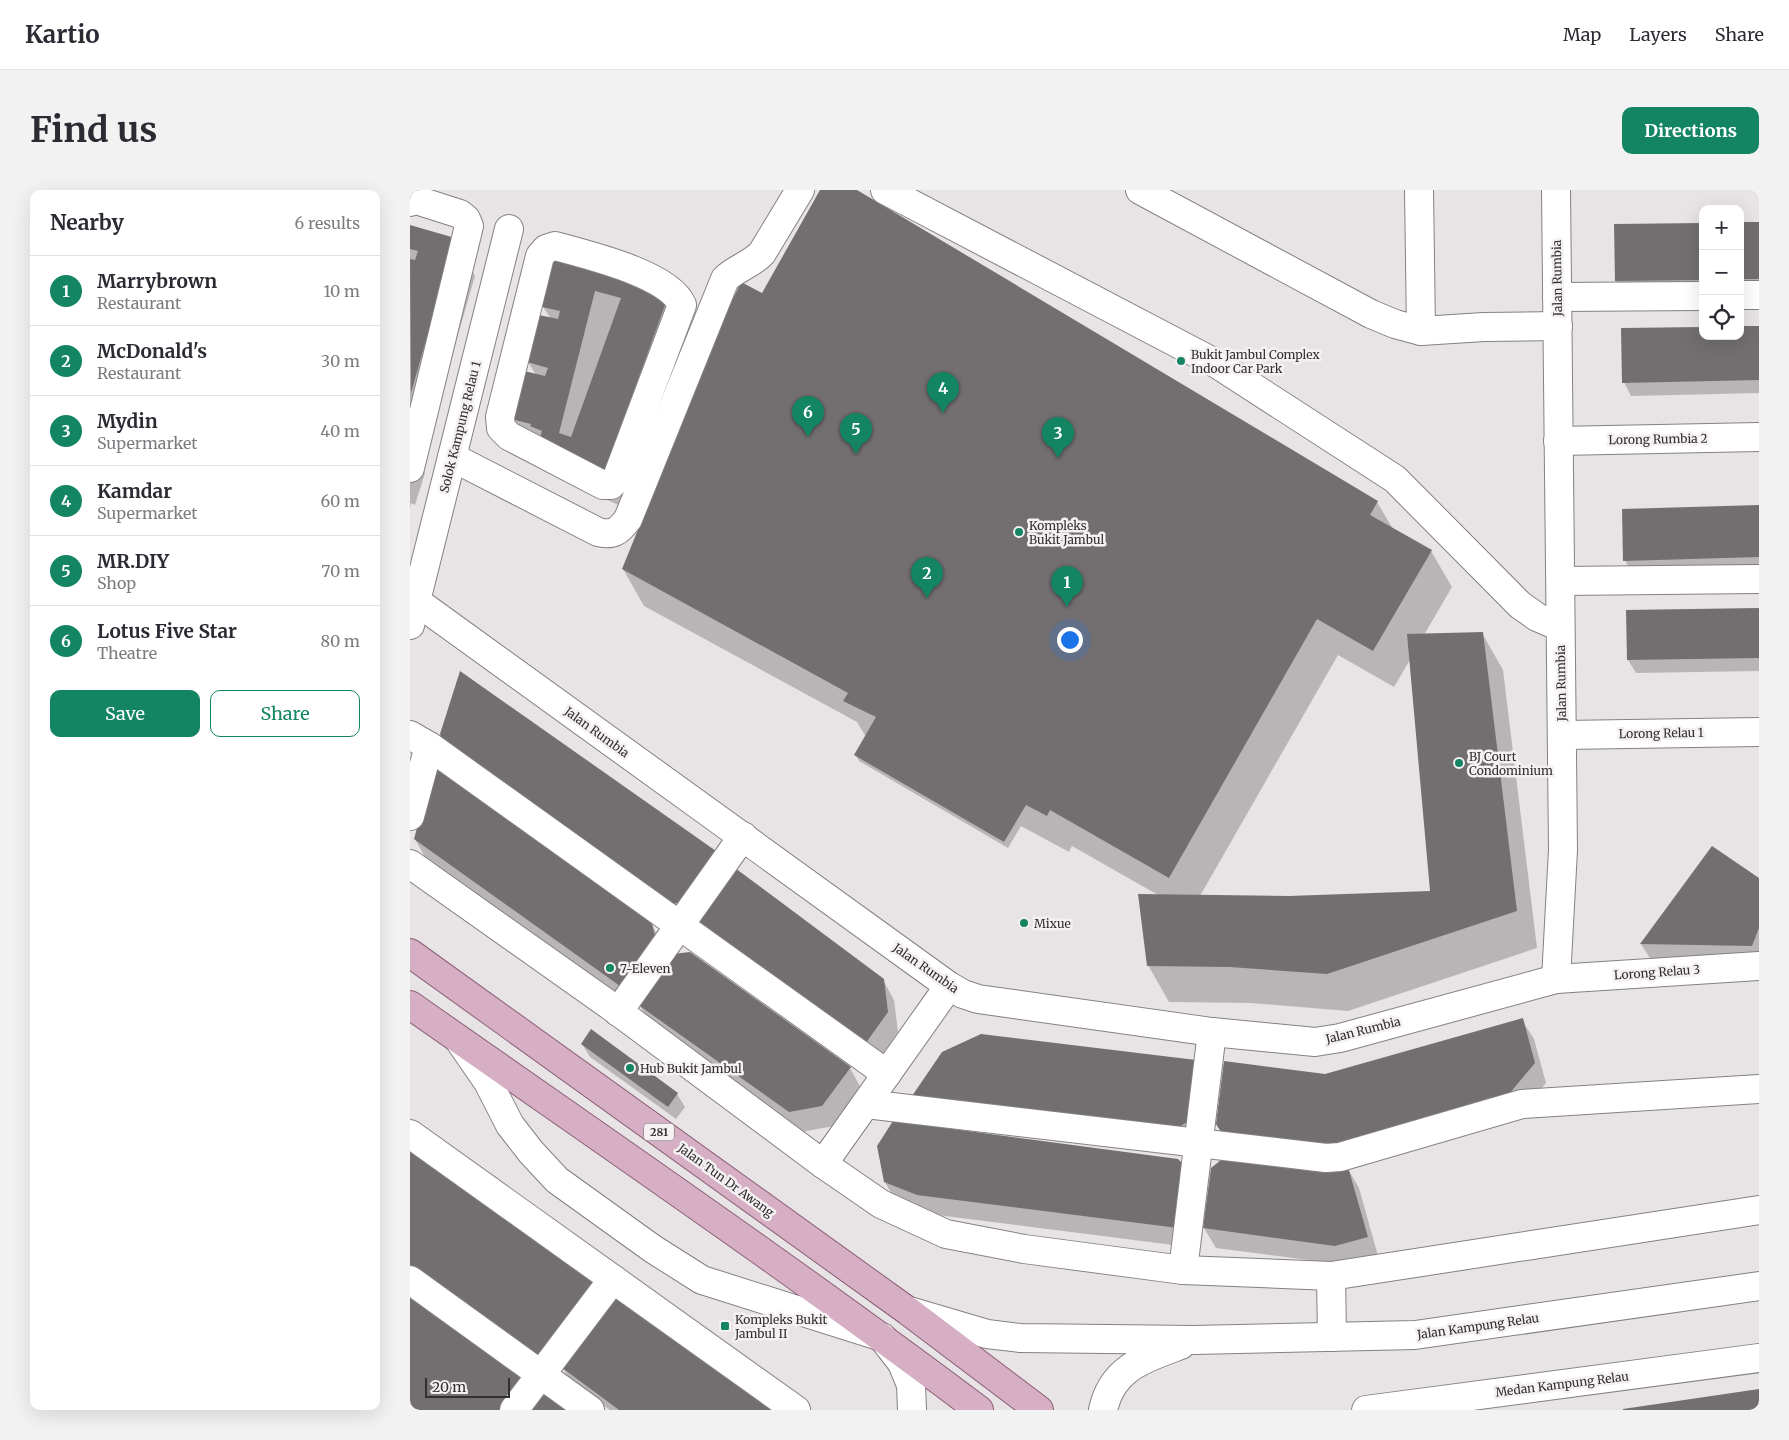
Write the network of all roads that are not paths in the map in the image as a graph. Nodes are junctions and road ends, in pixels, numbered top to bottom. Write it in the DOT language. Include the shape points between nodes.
graph roads {
  1 [pos="800,190"];
  2 [pos="884,190"];
  3 [pos="1140,190"];
  4 [pos="1419,190"];
  5 [pos="1556,190"];
  6 [pos="410,202"];
  7 [pos="540,256"];
  8 [pos="1744,295"];
  9 [pos="1759,295"];
  10 [pos="1558,296"];
  11 [pos="1699,296"];
  12 [pos="1558,326"];
  13 [pos="1421,331"];
  14 [pos="434,370"];
  15 [pos="469,392"];
  16 [pos="501,411"];
  17 [pos="1759,437"];
  18 [pos="1558,440"];
  19 [pos="452,457"];
  20 [pos="410,468"];
  21 [pos="417,564"];
  22 [pos="1759,579"];
  23 [pos="1561,581"];
  24 [pos="413,613"];
  25 [pos="1560,627"];
  26 [pos="1759,732"];
  27 [pos="1563,735"];
  28 [pos="420,740"];
  29 [pos="410,816"];
  30 [pos="742,836"];
  31 [pos="410,864"];
  32 [pos="680,925"];
  33 [pos="410,953"];
  34 [pos="1759,966"];
  35 [pos="1556,978"];
  36 [pos="949,986"];
  37 [pos="410,1005"];
  38 [pos="618,1012"];
  39 [pos="1212,1032"];
  40 [pos="457,1038"];
  41 [pos="887,1074"];
  42 [pos="1759,1089"];
  43 [pos="866,1104"];
  44 [pos="410,1134"];
  45 [pos="1199,1144"];
  46 [pos="823,1164"];
  47 [pos="1759,1210"];
  48 [pos="1183,1270"];
  49 [pos="1331,1276"];
  50 [pos="613,1279"];
  51 [pos="410,1280"];
  52 [pos="1759,1286"];
  53 [pos="908,1311"];
  54 [pos="882,1337"];
  55 [pos="1332,1338"];
  56 [pos="1194,1340"];
  57 [pos="1759,1358"];
  58 [pos="541,1374"];
  59 [pos="514,1410"];
  60 [pos="590,1410"];
  61 [pos="796,1410"];
  62 [pos="912,1410"];
  63 [pos="979,1410"];
  64 [pos="1039,1410"];
  65 [pos="1104,1410"];
  66 [pos="1366,1410"];
  1 -- 19 [label="street" via="762,254 725,279 622,528 614,533 598,532"];
  2 -- 25 [label="street" via="1217,364 1396,479 1520,605"];
  3 -- 13 [label="street" via="1371,314"];
  4 -- 13 [label="street"];
  5 -- 10 [label="street, Jalan Rumbia"];
  6 -- 14 [label="street" via="416,200 460,214 468,226"];
  7 -- 15 [label="street, Solok Kampung Relau 1" via="507,238"];
  7 -- 16 [label="street"];
  7 -- 16 [label="street" via="555,246 626,267 670,289 682,305 616,480 611,485 603,485 509,436 501,428"];
  8 -- 9 [label="street"];
  10 -- 11 [label="street"];
  10 -- 12 [label="street, Jalan Rumbia"];
  12 -- 13 [label="street"];
  12 -- 18 [label="street, Jalan Rumbia"];
  14 -- 15 [label="street"];
  14 -- 20 [label="street"];
  15 -- 16 [label="street"];
  15 -- 19 [label="street, Solok Kampung Relau 1"];
  17 -- 18 [label="street, Lorong Rumbia 2"];
  18 -- 23 [label="street, Jalan Rumbia"];
  19 -- 21 [label="street, Solok Kampung Relau 1"];
  21 -- 24 [label="street, Solok Kampung Relau 1"];
  22 -- 23 [label="street"];
  23 -- 25 [label="street, Jalan Rumbia"];
  24 -- 30 [label="street, Jalan Rumbia"];
  25 -- 27 [label="street, Jalan Rumbia"];
  26 -- 27 [label="street, Lorong Relau 1"];
  27 -- 35 [label="street, Jalan Rumbia" via="1563,850"];
  28 -- 29 [label="street"];
  28 -- 32 [label="street"];
  30 -- 32 [label="street"];
  30 -- 36 [label="street, Jalan Rumbia"];
  31 -- 38 [label="street"];
  32 -- 38 [label="street"];
  32 -- 41 [label="street"];
  33 -- 53 [label="main road, Jalan Tun Dr Awang / 281"];
  34 -- 35 [label="street, Lorong Relau 3"];
  35 -- 39 [label="street, Jalan Rumbia" via="1340,1038 1315,1042"];
  36 -- 39 [label="street, Jalan Rumbia" via="978,999"];
  36 -- 41 [label="street"];
  37 -- 40 [label="main road"];
  38 -- 46 [label="street"];
  39 -- 45 [label="street"];
  40 -- 54 [label="main road"];
  40 -- 54 [label="street" via="488,1082 510,1124 557,1180 652,1249 702,1280"];
  41 -- 43 [label="street"];
  42 -- 45 [label="street" via="1522,1104 1340,1157"];
  43 -- 45 [label="street"];
  43 -- 46 [label="street"];
  44 -- 50 [label="street"];
  45 -- 48 [label="street"];
  46 -- 48 [label="street" via="881,1204 946,1234"];
  47 -- 49 [label="street"];
  48 -- 49 [label="street"];
  49 -- 55 [label="street"];
  50 -- 58 [label="street"];
  50 -- 61 [label="street"];
  51 -- 58 [label="street"];
  52 -- 55 [label="street, Jalan Kampung Relau" via="1415,1335"];
  53 -- 56 [label="street, Jalan Kampung Relau" via="987,1334 1020,1338"];
  53 -- 64 [label="main road, Jalan Tun Dr Awang / 281"];
  54 -- 62 [label="street" via="902,1362 911,1386"];
  54 -- 63 [label="main road"];
  55 -- 56 [label="street, Jalan Kampung Relau"];
  56 -- 65 [label="street, Jalan Kampung Relau" via="1136,1363 1119,1377 1106,1398"];
  57 -- 66 [label="street, Medan Kampung Relau"];
  58 -- 59 [label="street"];
  58 -- 60 [label="street"];
}
